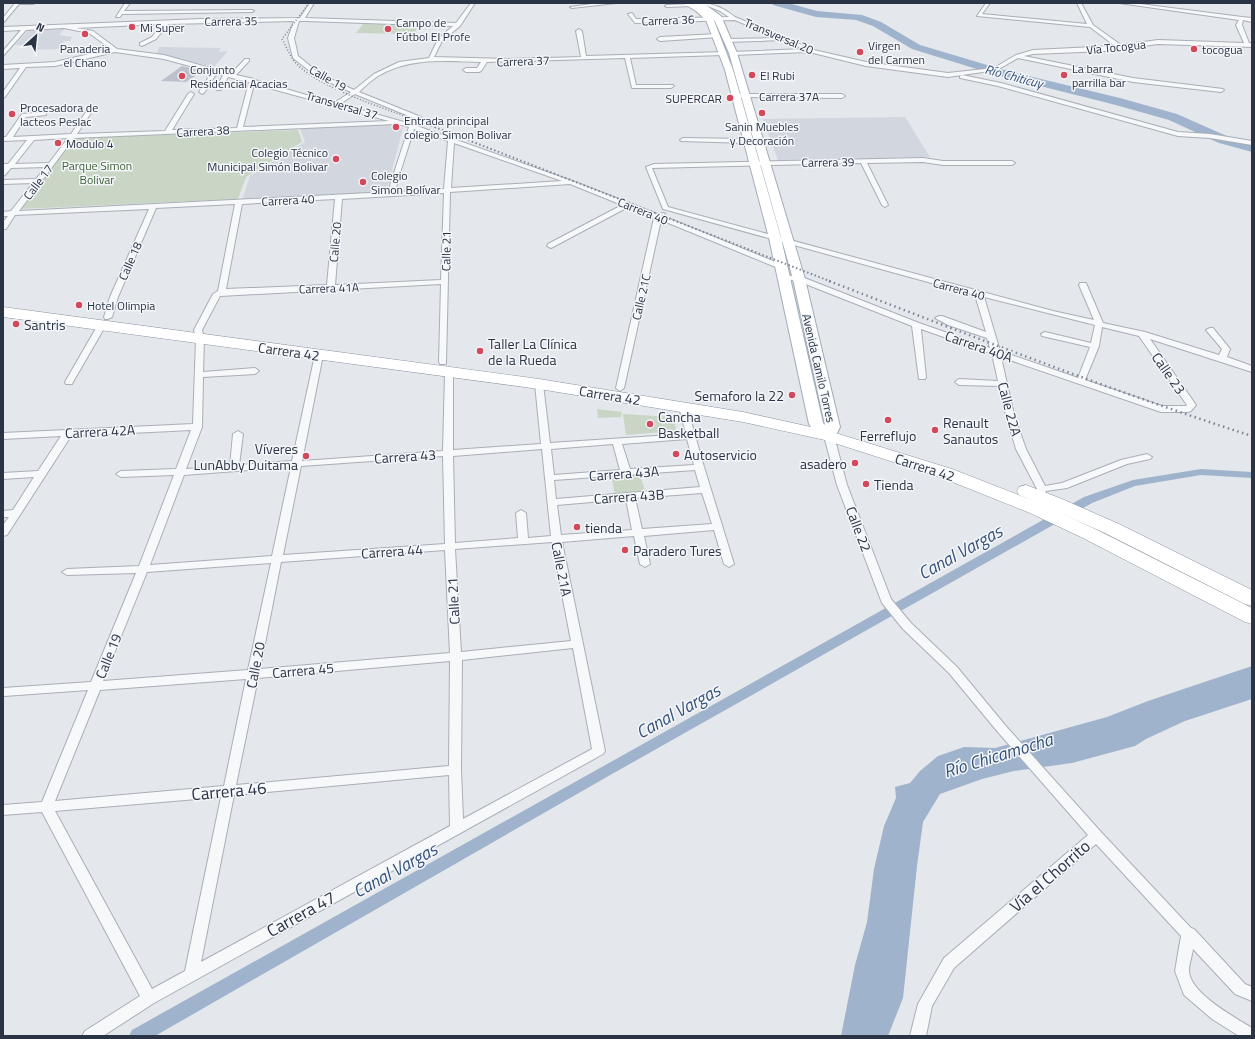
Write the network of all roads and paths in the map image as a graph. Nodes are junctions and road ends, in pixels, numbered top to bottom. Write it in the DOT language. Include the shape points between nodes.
graph roads {
  1 [pos="18,3"];
  2 [pos="33,3"];
  3 [pos="128,3"];
  4 [pos="312,3"];
  5 [pos="473,3"];
  6 [pos="614,3"];
  7 [pos="723,3"];
  8 [pos="988,3"];
  9 [pos="1079,3"];
  10 [pos="1121,3"];
  11 [pos="692,4"];
  12 [pos="705,4"];
  13 [pos="667,6"];
  14 [pos="572,7"];
  15 [pos="207,10"];
  16 [pos="120,13"];
  17 [pos="630,14"];
  18 [pos="714,18"];
  19 [pos="733,18"];
  20 [pos="1242,18"];
  21 [pos="3,20"];
  22 [pos="299,20"];
  23 [pos="1252,20"];
  24 [pos="201,21"];
  25 [pos="246,21"];
  26 [pos="166,23"];
  27 [pos="458,25"];
  28 [pos="111,26"];
  29 [pos="1091,26"];
  30 [pos="66,27"];
  31 [pos="25,28"];
  32 [pos="3,29"];
  33 [pos="579,31"];
  34 [pos="717,36"];
  35 [pos="660,39"];
  36 [pos="784,39"];
  37 [pos="728,41"];
  38 [pos="142,44"];
  39 [pos="1249,45"];
  40 [pos="1120,47"];
  41 [pos="115,50"];
  42 [pos="812,51"];
  43 [pos="723,53"];
  44 [pos="733,53"];
  45 [pos="3,54"];
  46 [pos="627,56"];
  47 [pos="1018,56"];
  48 [pos="584,58"];
  49 [pos="431,59"];
  50 [pos="247,60"];
  51 [pos="509,61"];
  52 [pos="484,62"];
  53 [pos="24,66"];
  54 [pos="3,67"];
  55 [pos="519,67"];
  56 [pos="216,70"];
  57 [pos="466,70"];
  58 [pos="230,74"];
  59 [pos="948,75"];
  60 [pos="252,80"];
  61 [pos="671,86"];
  62 [pos="219,89"];
  63 [pos="1221,90"];
  64 [pos="202,92"];
  65 [pos="355,92"];
  66 [pos="191,94"];
  67 [pos="4,95"];
  68 [pos="741,96"];
  69 [pos="842,96"];
  70 [pos="336,104"];
  71 [pos="88,113"];
  72 [pos="39,121"];
  73 [pos="55,121"];
  74 [pos="402,123"];
  75 [pos="18,124"];
  76 [pos="412,126"];
  77 [pos="240,129"];
  78 [pos="167,133"];
  79 [pos="72,137"];
  80 [pos="32,138"];
  81 [pos="5,139"];
  82 [pos="451,139"];
  83 [pos="683,140"];
  84 [pos="748,141"];
  85 [pos="1252,144"];
  86 [pos="863,161"];
  87 [pos="1012,163"];
  88 [pos="754,164"];
  89 [pos="766,164"];
  90 [pos="51,165"];
  91 [pos="6,166"];
  92 [pos="3,174"];
  93 [pos="38,181"];
  94 [pos="3,182"];
  95 [pos="573,183"];
  96 [pos="447,191"];
  97 [pos="392,194"];
  98 [pos="339,197"];
  99 [pos="239,202"];
  100 [pos="627,205"];
  101 [pos="885,205"];
  102 [pos="154,206"];
  103 [pos="665,208"];
  104 [pos="14,213"];
  105 [pos="3,214"];
  106 [pos="658,217"];
  107 [pos="3,227"];
  108 [pos="775,238"];
  109 [pos="788,242"];
  110 [pos="550,246"];
  111 [pos="782,272"];
  112 [pos="798,279"];
  113 [pos="445,282"];
  114 [pos="1083,285"];
  115 [pos="331,288"];
  116 [pos="222,292"];
  117 [pos="979,294"];
  118 [pos="3,302"];
  119 [pos="3,312"];
  120 [pos="939,318"];
  121 [pos="105,321"];
  122 [pos="1099,323"];
  123 [pos="916,325"];
  124 [pos="1210,330"];
  125 [pos="199,334"];
  126 [pos="1045,334"];
  127 [pos="1142,334"];
  128 [pos="991,336"];
  129 [pos="1095,346"];
  130 [pos="996,353"];
  131 [pos="319,355"];
  132 [pos="1222,358"];
  133 [pos="446,368"];
  134 [pos="1252,369"];
  135 [pos="255,371"];
  136 [pos="199,375"];
  137 [pos="922,377"];
  138 [pos="69,382"];
  139 [pos="959,382"];
  140 [pos="1080,382"];
  141 [pos="539,384"];
  142 [pos="1002,384"];
  143 [pos="620,388"];
  144 [pos="683,407"];
  145 [pos="1161,409"];
  146 [pos="197,427"];
  147 [pos="826,429"];
  148 [pos="68,433"];
  149 [pos="238,434"];
  150 [pos="3,436"];
  151 [pos="690,436"];
  152 [pos="618,441"];
  153 [pos="546,446"];
  154 [pos="448,453"];
  155 [pos="1147,458"];
  156 [pos="296,463"];
  157 [pos="699,467"];
  158 [pos="234,468"];
  159 [pos="181,472"];
  160 [pos="626,472"];
  161 [pos="42,474"];
  162 [pos="121,474"];
  163 [pos="3,476"];
  164 [pos="549,478"];
  165 [pos="705,490"];
  166 [pos="630,496"];
  167 [pos="1043,499"];
  168 [pos="552,502"];
  169 [pos="17,513"];
  170 [pos="521,513"];
  171 [pos="3,514"];
  172 [pos="1074,518"];
  173 [pos="717,527"];
  174 [pos="3,533"];
  175 [pos="639,533"];
  176 [pos="556,539"];
  177 [pos="523,541"];
  178 [pos="450,547"];
  179 [pos="276,558"];
  180 [pos="645,564"];
  181 [pos="729,564"];
  182 [pos="143,569"];
  183 [pos="67,572"];
  184 [pos="1252,599"];
  185 [pos="899,616"];
  186 [pos="1252,617"];
  187 [pos="577,644"];
  188 [pos="456,658"];
  189 [pos="254,675"];
  190 [pos="96,686"];
  191 [pos="4,692"];
  192 [pos="599,751"];
  193 [pos="455,770"];
  194 [pos="229,791"];
  195 [pos="46,807"];
  196 [pos="3,810"];
  197 [pos="457,828"];
  198 [pos="1096,836"];
  199 [pos="1189,933"];
  200 [pos="191,975"];
  201 [pos="1252,994"];
  202 [pos="149,998"];
  203 [pos="90,1036"];
  204 [pos="918,1036"];
  205 [pos="1252,1036"];
  1 -- 2 [label="street"];
  1 -- 21 [label="street"];
  3 -- 16 [label="street"];
  4 -- 22 [label="street, Calle 19"];
  5 -- 27 [label="street"];
  6 -- 14 [label="street"];
  7 -- 12 [label="street"];
  8 -- 29 [label="street" via="979,15"];
  9 -- 29 [label="street"];
  10 -- 20 [label="street"];
  11 -- 13 [label="street"];
  11 -- 18 [label="main road, Avenida Camilo Torres" via="710,10"];
  12 -- 19 [label="street, Transversal 20" via="726,12"];
  15 -- 16 [label="street"];
  15 -- 24 [label="street"];
  15 -- 25 [label="street" via="254,9"];
  16 -- 28 [label="street"];
  17 -- 18 [label="street, Carrera 36" via="635,21"];
  18 -- 19 [label="street, Transversal 20"];
  18 -- 34 [label="main road, Avenida Camilo Torres"];
  18 -- 37 [label="main road, Avenida Camilo Torres"];
  19 -- 36 [label="street, Transversal 20" via="739,18"];
  20 -- 23 [label="street"];
  20 -- 39 [label="street" via="1239,25 1243,38"];
  22 -- 25 [label="street, Carrera 35"];
  22 -- 27 [label="street, Carrera 35"];
  22 -- 65 [label="street, Calle 19" via="291,38 295,57 318,75"];
  24 -- 25 [label="street, Carrera 35"];
  24 -- 26 [label="street, Carrera 35"];
  26 -- 28 [label="street, Carrera 35"];
  26 -- 38 [label="street" via="158,30 154,39"];
  27 -- 49 [label="street" via="440,40"];
  28 -- 30 [label="street, Carrera 35"];
  29 -- 40 [label="street"];
  30 -- 31 [label="street, Carrera 35"];
  30 -- 41 [label="street, Transversal 37" via="91,32"];
  31 -- 32 [label="street, Carrera 35"];
  31 -- 45 [label="street"];
  33 -- 48 [label="street"];
  34 -- 35 [label="street"];
  34 -- 43 [label="main road, Avenida Camilo Torres"];
  36 -- 37 [label="street"];
  36 -- 42 [label="street, Transversal 20"];
  37 -- 44 [label="main road, Avenida Camilo Torres"];
  39 -- 40 [label="street, Vía Tocogua" via="1158,42"];
  40 -- 47 [label="street, Vía Tocogua" via="1033,52"];
  41 -- 53 [label="street" via="55,64"];
  41 -- 56 [label="street, Transversal 37" via="164,57"];
  42 -- 44 [label="street"];
  42 -- 59 [label="street, Transversal 20" via="895,68"];
  43 -- 46 [label="street, Carrera 37"];
  43 -- 68 [label="main road, Avenida Camilo Torres"];
  44 -- 68 [label="main road, Avenida Camilo Torres"];
  46 -- 48 [label="street, Carrera 37"];
  46 -- 61 [label="street" via="634,86"];
  47 -- 59 [label="street, Vía Tocogua" via="995,69"];
  47 -- 63 [label="street" via="1133,80"];
  48 -- 51 [label="street, Carrera 37"];
  49 -- 52 [label="street, Carrera 37"];
  49 -- 65 [label="street, Carrera 37" via="401,63 376,75"];
  50 -- 58 [label="street"];
  51 -- 52 [label="street, Carrera 37"];
  51 -- 55 [label="street" via="508,67"];
  52 -- 57 [label="street" via="479,70"];
  53 -- 54 [label="street"];
  53 -- 67 [label="street"];
  56 -- 58 [label="street, Transversal 37"];
  56 -- 64 [label="street"];
  58 -- 60 [label="street, Transversal 37"];
  58 -- 62 [label="street"];
  59 -- 85 [label="street" via="999,84 1178,134 1210,136"];
  60 -- 70 [label="street, Transversal 37"];
  60 -- 77 [label="street"];
  65 -- 70 [label="street, Carrera 37"];
  65 -- 76 [label="street" via="419,118 420,121"];
  66 -- 78 [label="street"];
  68 -- 69 [label="street, Carrera 37A"];
  68 -- 84 [label="main road, Avenida Camilo Torres"];
  68 -- 89 [label="main road, Avenida Camilo Torres"];
  70 -- 74 [label="street, Transversal 37"];
  71 -- 79 [label="street, Calle 17"];
  72 -- 73 [label="street"];
  72 -- 75 [label="street"];
  72 -- 75 [label="street" via="44,114 24,115"];
  74 -- 76 [label="street, Transversal 37"];
  74 -- 77 [label="street, Carrera 38"];
  75 -- 81 [label="street"];
  76 -- 82 [label="street, Carrera 40"];
  76 -- 97 [label="street"];
  77 -- 78 [label="street, Carrera 38"];
  78 -- 79 [label="street, Carrera 38"];
  79 -- 80 [label="street, Carrera 38"];
  79 -- 90 [label="street, Calle 17"];
  80 -- 81 [label="street, Carrera 38"];
  80 -- 91 [label="street"];
  82 -- 95 [label="street, Carrera 40"];
  82 -- 96 [label="street, Calle 21"];
  83 -- 84 [label="street"];
  84 -- 88 [label="main road, Avenida Camilo Torres"];
  86 -- 87 [label="street, Carrera 39"];
  86 -- 89 [label="street, Carrera 39"];
  86 -- 101 [label="street"];
  88 -- 89 [label="street, Carrera 39"];
  88 -- 103 [label="street, Carrera 39" via="649,168"];
  88 -- 108 [label="main road, Avenida Camilo Torres"];
  89 -- 109 [label="main road, Avenida Camilo Torres"];
  90 -- 91 [label="street"];
  90 -- 93 [label="street, Calle 17"];
  91 -- 92 [label="street"];
  93 -- 94 [label="street"];
  93 -- 104 [label="street, Calle 17"];
  95 -- 96 [label="street, Carrera 40"];
  95 -- 100 [label="street, Carrera 40"];
  96 -- 97 [label="street, Carrera 40"];
  96 -- 113 [label="street, Calle 21"];
  97 -- 98 [label="street, Carrera 40"];
  98 -- 99 [label="street, Carrera 40"];
  98 -- 115 [label="street, Calle 20"];
  99 -- 102 [label="street, Carrera 40"];
  99 -- 116 [label="street"];
  100 -- 106 [label="street, Carrera 40"];
  100 -- 110 [label="street"];
  102 -- 104 [label="street, Carrera 40"];
  102 -- 121 [label="street, Calle 18"];
  103 -- 106 [label="street, Calle 21C"];
  103 -- 108 [label="street, Carrera 40"];
  104 -- 105 [label="street, Carrera 40"];
  104 -- 107 [label="street, Calle 17"];
  106 -- 111 [label="street, Carrera 40"];
  106 -- 143 [label="street, Calle 21C"];
  108 -- 109 [label="street, Carrera 40"];
  108 -- 111 [label="main road, Avenida Camilo Torres"];
  109 -- 112 [label="main road, Avenida Camilo Torres"];
  109 -- 117 [label="street, Carrera 40"];
  111 -- 112 [label="street, Carrera 40"];
  111 -- 147 [label="main road, Avenida Camilo Torres"];
  112 -- 123 [label="street, Carrera 40A"];
  112 -- 147 [label="main road, Avenida Camilo Torres"];
  113 -- 115 [label="street, Carrera 41A"];
  113 -- 133 [label="street, Calle 21"];
  114 -- 122 [label="street"];
  115 -- 116 [label="street, Carrera 41A"];
  116 -- 125 [label="street, Calle 19" via="215,297"];
  117 -- 122 [label="street, Carrera 40"];
  117 -- 128 [label="street, Calle 22A"];
  118 -- 121 [label="highway, Carrera 42"];
  119 -- 121 [label="highway, Carrera 42"];
  120 -- 128 [label="street"];
  121 -- 125 [label="highway, Carrera 42"];
  121 -- 138 [label="street, Calle 18"];
  122 -- 127 [label="street, Carrera 40"];
  122 -- 129 [label="street"];
  123 -- 130 [label="street, Carrera 40A"];
  123 -- 137 [label="street"];
  124 -- 132 [label="street" via="1226,349"];
  125 -- 131 [label="highway, Carrera 42"];
  125 -- 133 [label="highway, Carrera 42"];
  125 -- 136 [label="street, Calle 19"];
  126 -- 129 [label="street"];
  127 -- 132 [label="street, Carrera 40"];
  127 -- 145 [label="street, Calle 23" via="1192,405 1188,409"];
  128 -- 130 [label="street, Calle 22A"];
  129 -- 140 [label="street"];
  130 -- 140 [label="street, Carrera 40A"];
  130 -- 142 [label="street, Calle 22A"];
  131 -- 133 [label="highway, Carrera 42"];
  131 -- 156 [label="street, Calle 20"];
  132 -- 134 [label="street, Carrera 40"];
  133 -- 141 [label="highway, Carrera 42"];
  133 -- 143 [label="highway, Carrera 42"];
  133 -- 154 [label="street, Calle 21"];
  135 -- 136 [label="street"];
  136 -- 146 [label="street, Calle 19"];
  139 -- 142 [label="street"];
  140 -- 145 [label="street, Carrera 40A"];
  141 -- 144 [label="highway, Carrera 42"];
  141 -- 153 [label="street, Calle 21A"];
  142 -- 167 [label="street, Calle 22A" via="1021,449"];
  143 -- 147 [label="highway, Carrera 42" via="728,405"];
  144 -- 147 [label="highway, Carrera 42"];
  144 -- 151 [label="street"];
  146 -- 148 [label="street, Carrera 42A"];
  146 -- 159 [label="street, Calle 19"];
  147 -- 167 [label="highway, Carrera 42" via="946,473"];
  147 -- 185 [label="street, Calle 22" via="842,485 886,600"];
  148 -- 150 [label="street, Carrera 42A"];
  148 -- 161 [label="street"];
  149 -- 158 [label="street"];
  151 -- 152 [label="street, Carrera 43"];
  151 -- 157 [label="street"];
  152 -- 153 [label="street, Carrera 43"];
  152 -- 160 [label="street"];
  153 -- 154 [label="street, Carrera 43"];
  153 -- 164 [label="street, Calle 21A"];
  154 -- 156 [label="street, Carrera 43"];
  154 -- 178 [label="street, Calle 21"];
  155 -- 167 [label="street" via="1124,462 1064,486"];
  156 -- 158 [label="street, Carrera 43"];
  156 -- 179 [label="street, Calle 20"];
  157 -- 160 [label="street, Carrera 43A"];
  157 -- 165 [label="street"];
  158 -- 159 [label="street, Carrera 43"];
  159 -- 162 [label="street, Carrera 43"];
  159 -- 182 [label="street, Calle 19"];
  160 -- 164 [label="street, Carrera 43A"];
  161 -- 163 [label="street"];
  161 -- 169 [label="street"];
  164 -- 168 [label="street, Calle 21A"];
  165 -- 166 [label="street, Carrera 43B"];
  165 -- 173 [label="street"];
  166 -- 168 [label="street, Carrera 43B"];
  166 -- 175 [label="street"];
  167 -- 172 [label="highway, Carrera 42"];
  168 -- 176 [label="street, Calle 21A"];
  169 -- 171 [label="street"];
  169 -- 174 [label="street"];
  170 -- 177 [label="street"];
  172 -- 184 [label="highway, Carrera 42"];
  172 -- 186 [label="highway, Carrera 42"];
  173 -- 175 [label="street, Carrera 44"];
  173 -- 181 [label="street"];
  175 -- 176 [label="street, Carrera 44"];
  175 -- 180 [label="street"];
  176 -- 177 [label="street, Carrera 44"];
  176 -- 187 [label="street, Calle 21A"];
  177 -- 178 [label="street, Carrera 44"];
  178 -- 179 [label="street, Carrera 44"];
  178 -- 188 [label="street, Calle 21"];
  179 -- 182 [label="street, Carrera 44"];
  179 -- 189 [label="street, Calle 20"];
  182 -- 183 [label="street, Carrera 44"];
  182 -- 190 [label="street, Calle 19"];
  185 -- 198 [label="street, Vía el Chorrito" via="953,670"];
  187 -- 188 [label="street, Carrera 45"];
  187 -- 192 [label="street, Calle 21A"];
  188 -- 189 [label="street, Carrera 45"];
  188 -- 193 [label="street, Calle 21"];
  189 -- 190 [label="street, Carrera 45"];
  189 -- 194 [label="street, Calle 20"];
  190 -- 191 [label="street, Carrera 45"];
  190 -- 195 [label="street, Calle 19"];
  192 -- 197 [label="street, Carrera 47"];
  193 -- 194 [label="street, Carrera 46"];
  193 -- 197 [label="street, Calle 21"];
  194 -- 195 [label="street, Carrera 46"];
  194 -- 200 [label="street, Calle 20"];
  195 -- 196 [label="street, Carrera 46"];
  195 -- 202 [label="street"];
  197 -- 200 [label="street, Carrera 47"];
  198 -- 199 [label="street"];
  198 -- 204 [label="street, Vía el Chorrito" via="949,963 925,1004"];
  199 -- 201 [label="street" via="1240,989"];
  199 -- 205 [label="street" via="1182,972 1189,990 1217,1014"];
  200 -- 202 [label="street, Carrera 47"];
  202 -- 203 [label="street, Carrera 47"];
}
